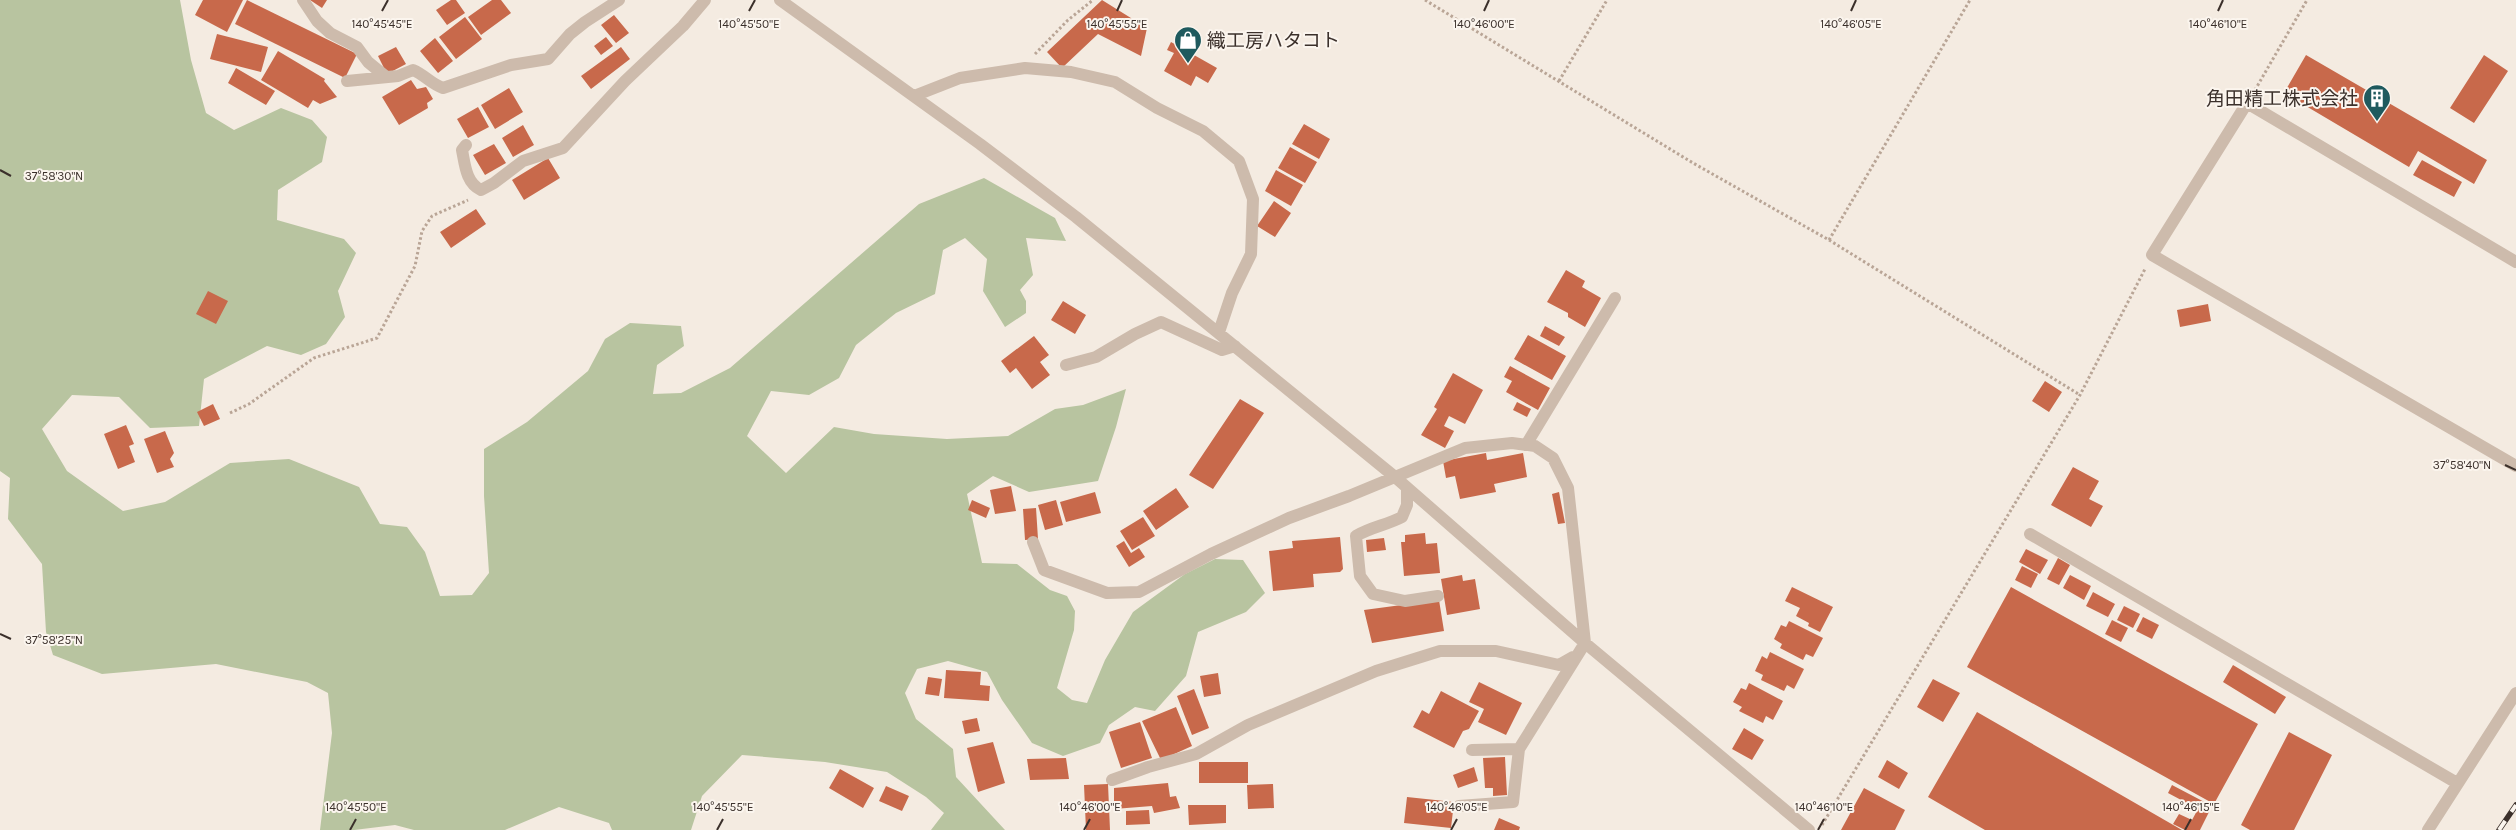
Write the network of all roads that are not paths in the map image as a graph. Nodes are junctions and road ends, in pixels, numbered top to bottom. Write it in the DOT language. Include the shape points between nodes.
graph roads {
  1 [pos="303,0"];
  2 [pos="619,0"];
  3 [pos="705,0"];
  4 [pos="780,0"];
  5 [pos="385,76"];
  6 [pos="347,81"];
  7 [pos="914,96"];
  8 [pos="466,145"];
  9 [pos="2516,262"];
  10 [pos="1615,298"];
  11 [pos="1219,332"];
  12 [pos="1235,346"];
  13 [pos="1066,365"];
  14 [pos="1526,445"];
  15 [pos="2516,466"];
  16 [pos="1395,477"];
  17 [pos="1407,488"];
  18 [pos="2030,534"];
  19 [pos="1034,542"];
  20 [pos="1438,596"];
  21 [pos="1585,643"];
  22 [pos="1576,656"];
  23 [pos="2516,693"];
  24 [pos="1519,749"];
  25 [pos="1472,750"];
  26 [pos="1112,780"];
  27 [pos="2456,782"];
  28 [pos="1459,806"];
  29 [pos="1808,830"];
  30 [pos="2428,830"];
  1 -- 5 [label="street" via="317,21 330,33 357,47 368,62"];
  2 -- 5 [label="street" via="577,28 548,59 511,65 443,88 432,85 426,76 413,70 398,76"];
  3 -- 8 [label="street" via="563,148 523,161 481,190 473,186 466,172 462,150"];
  4 -- 7 [label="street"];
  5 -- 6 [label="street"];
  7 -- 11 [label="street" via="1076,217"];
  7 -- 11 [label="street" via="960,78 1023,68 1071,72 1115,82 1203,131 1239,161 1254,199 1250,254"];
  9 -- 15 [label="street" via="2247,103 2152,255"];
  10 -- 14 [label="street"];
  11 -- 12 [label="street"];
  12 -- 13 [label="street" via="1222,350 1161,322 1096,356"];
  12 -- 16 [label="street"];
  14 -- 16 [label="street" via="1512,443 1465,448"];
  14 -- 21 [label="street" via="1535,446 1553,458 1568,488"];
  16 -- 17 [label="street"];
  16 -- 19 [label="street" via="1289,518 1139,592 1107,593 1044,570"];
  17 -- 20 [label="street" via="1407,505 1402,517 1356,536 1360,576 1373,594 1405,601"];
  17 -- 21 [label="street"];
  18 -- 27 [label="street"];
  21 -- 22 [label="street"];
  21 -- 29 [label="street"];
  22 -- 24 [label="street"];
  22 -- 26 [label="street" via="1559,665 1496,651 1440,652 1376,671 1248,725 1196,754"];
  23 -- 27 [label="street"];
  24 -- 25 [label="street"];
  24 -- 28 [label="street" via="1513,802"];
  27 -- 30 [label="street"];
}
